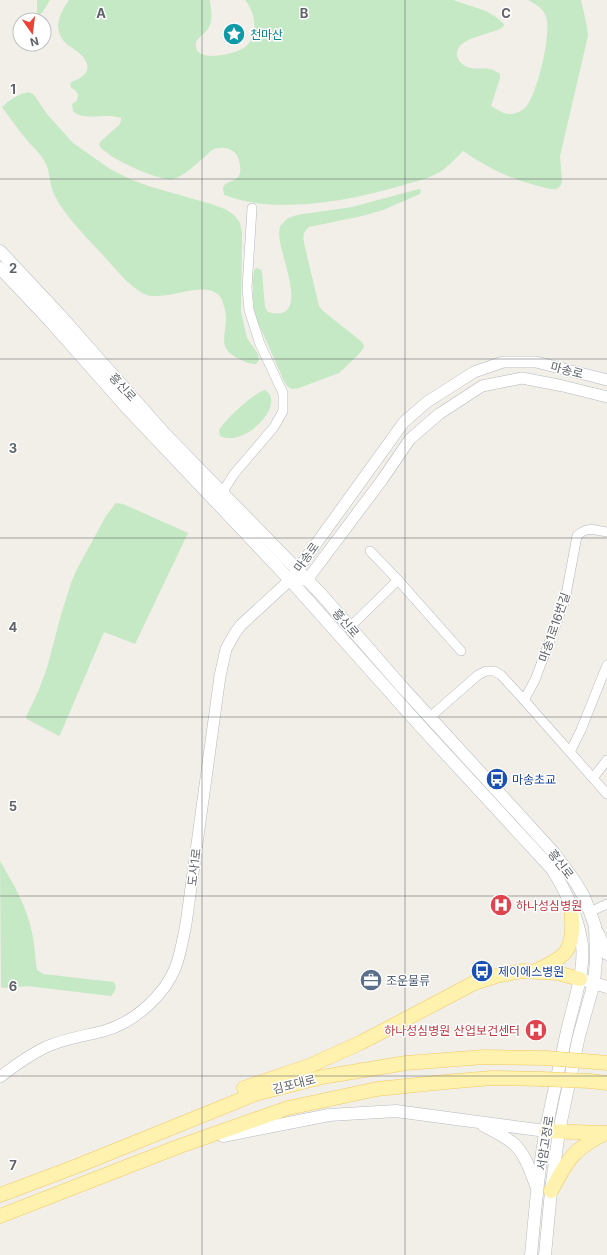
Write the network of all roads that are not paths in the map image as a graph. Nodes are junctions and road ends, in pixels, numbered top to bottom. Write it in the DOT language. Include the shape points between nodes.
graph roads {
  1 [pos="252,208"];
  2 [pos="0,251"];
  3 [pos="0,268"];
  4 [pos="607,380"];
  5 [pos="607,397"];
  6 [pos="219,498"];
  7 [pos="607,532"];
  8 [pos="370,551"];
  9 [pos="293,575"];
  10 [pos="307,580"];
  11 [pos="398,580"];
  12 [pos="350,628"];
  13 [pos="461,651"];
  14 [pos="607,665"];
  15 [pos="524,700"];
  16 [pos="430,717"];
  17 [pos="570,752"];
  18 [pos="607,760"];
  19 [pos="593,778"];
  20 [pos="607,794"];
  21 [pos="607,904"];
  22 [pos="571,907"];
  23 [pos="590,912"];
  24 [pos="595,926"];
  25 [pos="607,954"];
  26 [pos="533,972"];
  27 [pos="580,979"];
  28 [pos="594,983"];
  29 [pos="607,987"];
  30 [pos="567,1032"];
  31 [pos="579,1036"];
  32 [pos="602,1063"];
  33 [pos="0,1077"];
  34 [pos="607,1083"];
  35 [pos="472,1121"];
  36 [pos="181,1123"];
  37 [pos="552,1131"];
  38 [pos="606,1133"];
  39 [pos="193,1142"];
  40 [pos="544,1190"];
  41 [pos="0,1195"];
  42 [pos="0,1216"];
  43 [pos="531,1255"];
  44 [pos="545,1255"];
  1 -- 6 [label="street" via="248,310 260,344 283,393 283,411 274,427 234,474"];
  2 -- 6 [label="main road, 흥신로" via="59,314"];
  3 -- 6 [label="main road, 흥신로" via="127,408"];
  4 -- 9 [label="street, 마송로" via="536,362 503,362 474,372 427,402 404,422"];
  5 -- 10 [label="street, 마송로" via="522,378 482,386 439,414 410,439"];
  6 -- 9 [label="main road, 흥신로"];
  7 -- 15 [label="street, 마송1로16번길" via="589,529 577,536 565,600 535,680"];
  8 -- 11 [label="street"];
  9 -- 10 [label="main road, 흥신로"];
  9 -- 22 [label="main road, 흥신로" via="422,728 552,869 564,888"];
  9 -- 33 [label="street, 도사1로" via="241,625 226,649 217,693 187,918 179,959 171,976 152,1001 131,1018 105,1030 47,1047"];
  10 -- 12 [label="main road, 흥신로"];
  11 -- 12 [label="street"];
  11 -- 13 [label="street"];
  12 -- 16 [label="main road, 흥신로"];
  14 -- 17 [label="street"];
  15 -- 16 [label="street" via="501,675 494,671 486,671"];
  15 -- 17 [label="street"];
  16 -- 23 [label="main road, 흥신로" via="554,853 576,883"];
  17 -- 19 [label="street"];
  18 -- 19 [label="street"];
  19 -- 20 [label="street"];
  21 -- 23 [label="street"];
  22 -- 26 [label="main road" via="572,933 568,949 554,962"];
  22 -- 27 [label="main road, 흥신로" via="582,945"];
  23 -- 24 [label="main road, 흥신로"];
  24 -- 25 [label="main road"];
  24 -- 28 [label="main road, 흥신로"];
  26 -- 27 [label="main road" via="557,973"];
  26 -- 36 [label="main road" via="522,971 474,983 362,1042 309,1066 240,1089"];
  27 -- 28 [label="main road"];
  27 -- 30 [label="main road, 흥신로"];
  28 -- 29 [label="main road"];
  28 -- 31 [label="main road, 흥신로"];
  30 -- 37 [label="main road, 서암고정로"];
  31 -- 37 [label="main road, 서암고정로"];
  32 -- 36 [label="main road, 김포대로, bridge" via="545,1058 484,1057 406,1063 322,1077 255,1094"];
  34 -- 39 [label="main road, 김포대로, bridge" via="484,1079 377,1089 288,1108"];
  35 -- 37 [label="main road"];
  35 -- 39 [label="main road" via="396,1112 329,1115"];
  35 -- 40 [label="main road" via="514,1144"];
  36 -- 41 [label="main road, 김포대로"];
  37 -- 38 [label="main road"];
  37 -- 40 [label="main road, 서암고정로"];
  38 -- 40 [label="main road" via="573,1154"];
  39 -- 42 [label="main road, 김포대로"];
  40 -- 43 [label="main road, 서암고정로"];
  40 -- 44 [label="main road, 서암고정로"];
}
